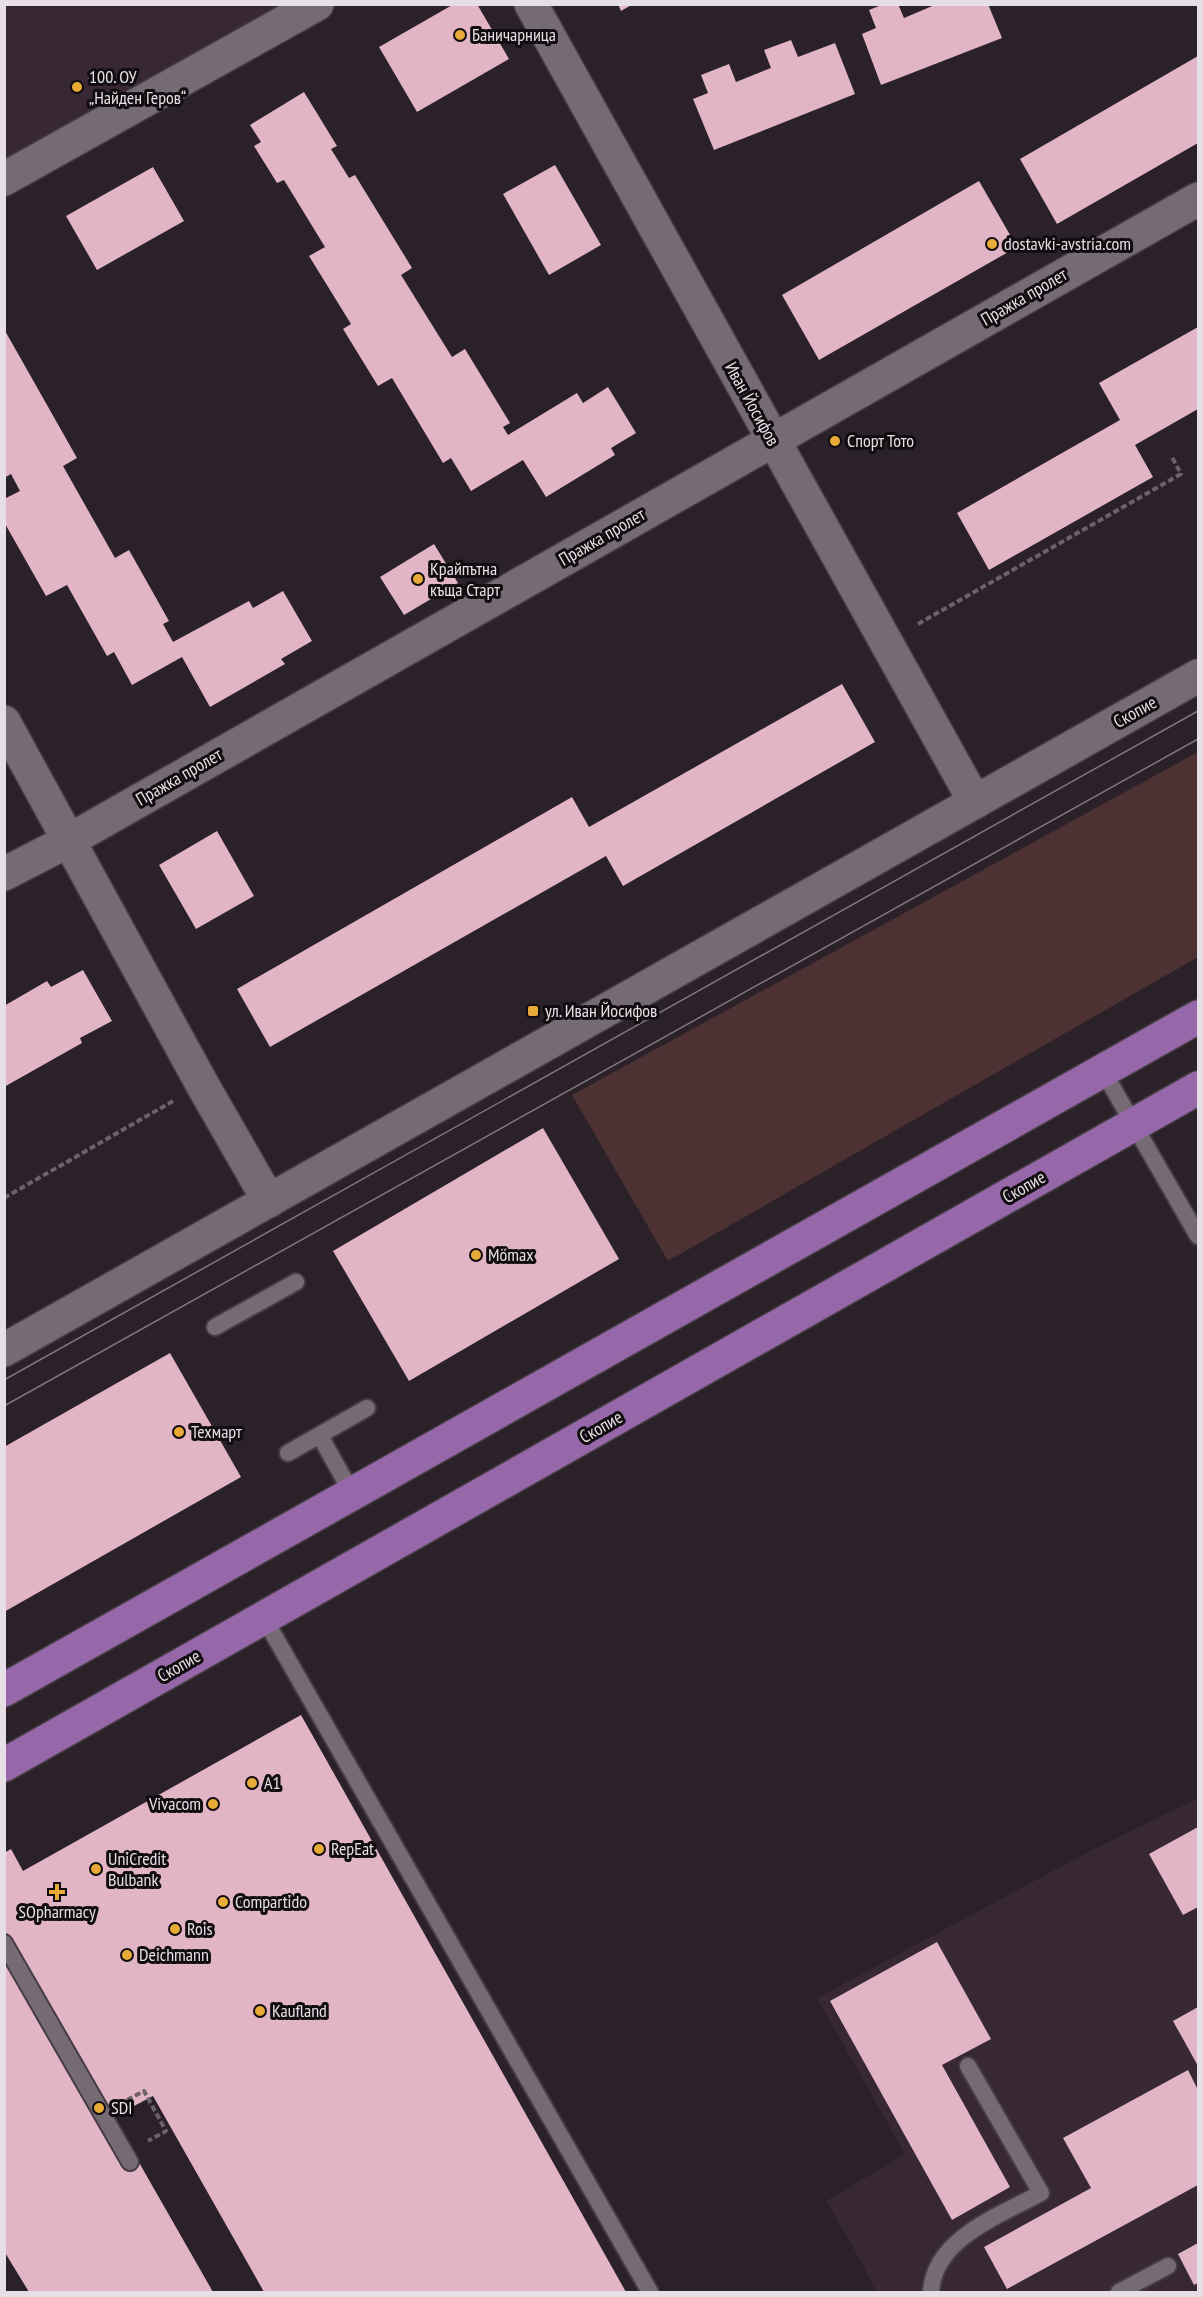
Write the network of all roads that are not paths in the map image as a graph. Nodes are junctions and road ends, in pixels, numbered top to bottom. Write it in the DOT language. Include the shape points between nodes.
graph roads {
  1 [pos="317,4"];
  2 [pos="531,4"];
  3 [pos="4,180"];
  4 [pos="1198,199"];
  5 [pos="773,440"];
  6 [pos="1198,676"];
  7 [pos="4,722"];
  8 [pos="975,802"];
  9 [pos="68,841"];
  10 [pos="4,874"];
  11 [pos="1198,1017"];
  12 [pos="1103,1071"];
  13 [pos="1198,1088"];
  14 [pos="1135,1125"];
  15 [pos="269,1202"];
  16 [pos="1198,1236"];
  17 [pos="296,1282"];
  18 [pos="215,1327"];
  19 [pos="4,1350"];
  20 [pos="368,1408"];
  21 [pos="320,1436"];
  22 [pos="288,1453"];
  23 [pos="353,1495"];
  24 [pos="264,1618"];
  25 [pos="4,1690"];
  26 [pos="4,1765"];
  27 [pos="4,1943"];
  28 [pos="968,2066"];
  29 [pos="130,2162"];
  30 [pos="1167,2266"];
  31 [pos="650,2292"];
  32 [pos="931,2292"];
  33 [pos="1119,2292"];
  1 -- 3 [label="street"];
  2 -- 5 [label="street, Иван Йосифов"];
  4 -- 5 [label="street, Пражка пролет"];
  5 -- 8 [label="street, Иван Йосифов"];
  5 -- 9 [label="street, Пражка пролет"];
  6 -- 8 [label="street, Скопие"];
  7 -- 9 [label="street"];
  8 -- 15 [label="street, Скопие"];
  9 -- 10 [label="street, Пражка пролет"];
  9 -- 15 [label="street"];
  11 -- 12 [label="main road"];
  12 -- 14 [label="lane"];
  12 -- 23 [label="main road"];
  13 -- 14 [label="main road, Скопие"];
  14 -- 16 [label="lane"];
  14 -- 24 [label="main road, Скопие"];
  15 -- 19 [label="street, Скопие"];
  17 -- 18 [label="lane"];
  20 -- 21 [label="lane"];
  21 -- 22 [label="lane"];
  21 -- 23 [label="lane"];
  23 -- 25 [label="main road"];
  24 -- 26 [label="main road, Скопие"];
  24 -- 31 [label="lane"];
  27 -- 29 [label="lane"];
  28 -- 32 [label="lane" via="1041,2193 962,2236 944,2259"];
  30 -- 33 [label="lane"];
}
